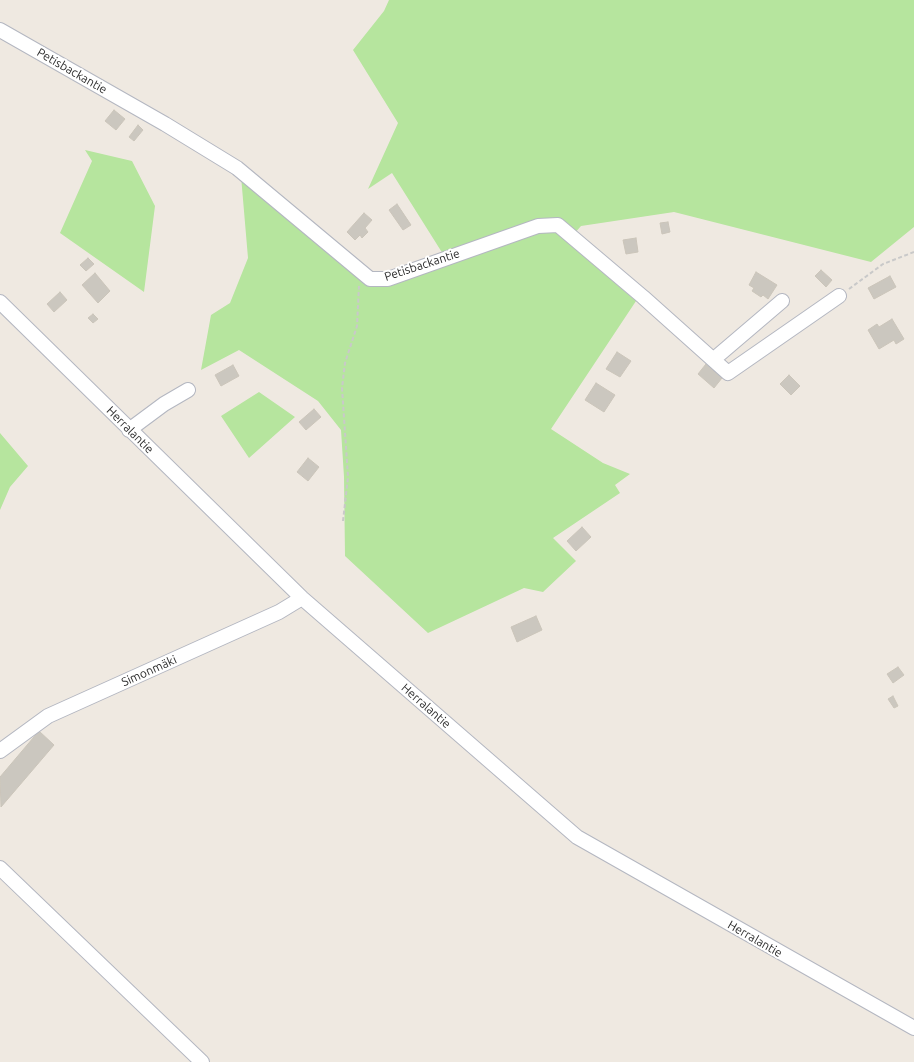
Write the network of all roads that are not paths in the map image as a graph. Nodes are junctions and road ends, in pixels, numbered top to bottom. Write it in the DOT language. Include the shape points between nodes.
graph roads {
  1 [pos="0,30"];
  2 [pos="839,296"];
  3 [pos="782,301"];
  4 [pos="0,302"];
  5 [pos="714,359"];
  6 [pos="188,390"];
  7 [pos="129,430"];
  8 [pos="302,598"];
  9 [pos="0,751"];
  10 [pos="0,868"];
  11 [pos="914,1028"];
  12 [pos="202,1062"];
  1 -- 5 [label="street, Petisbackantie" via="237,168 370,279 388,279 538,226 558,225"];
  2 -- 5 [label="street, Petisbackantie" via="728,373"];
  3 -- 5 [label="street"];
  4 -- 7 [label="street, Herralantie"];
  6 -- 7 [label="street"];
  7 -- 8 [label="street, Herralantie"];
  8 -- 9 [label="street, Simonmäki" via="279,612 48,716"];
  8 -- 11 [label="street, Herralantie" via="577,837"];
  10 -- 12 [label="street"];
}
